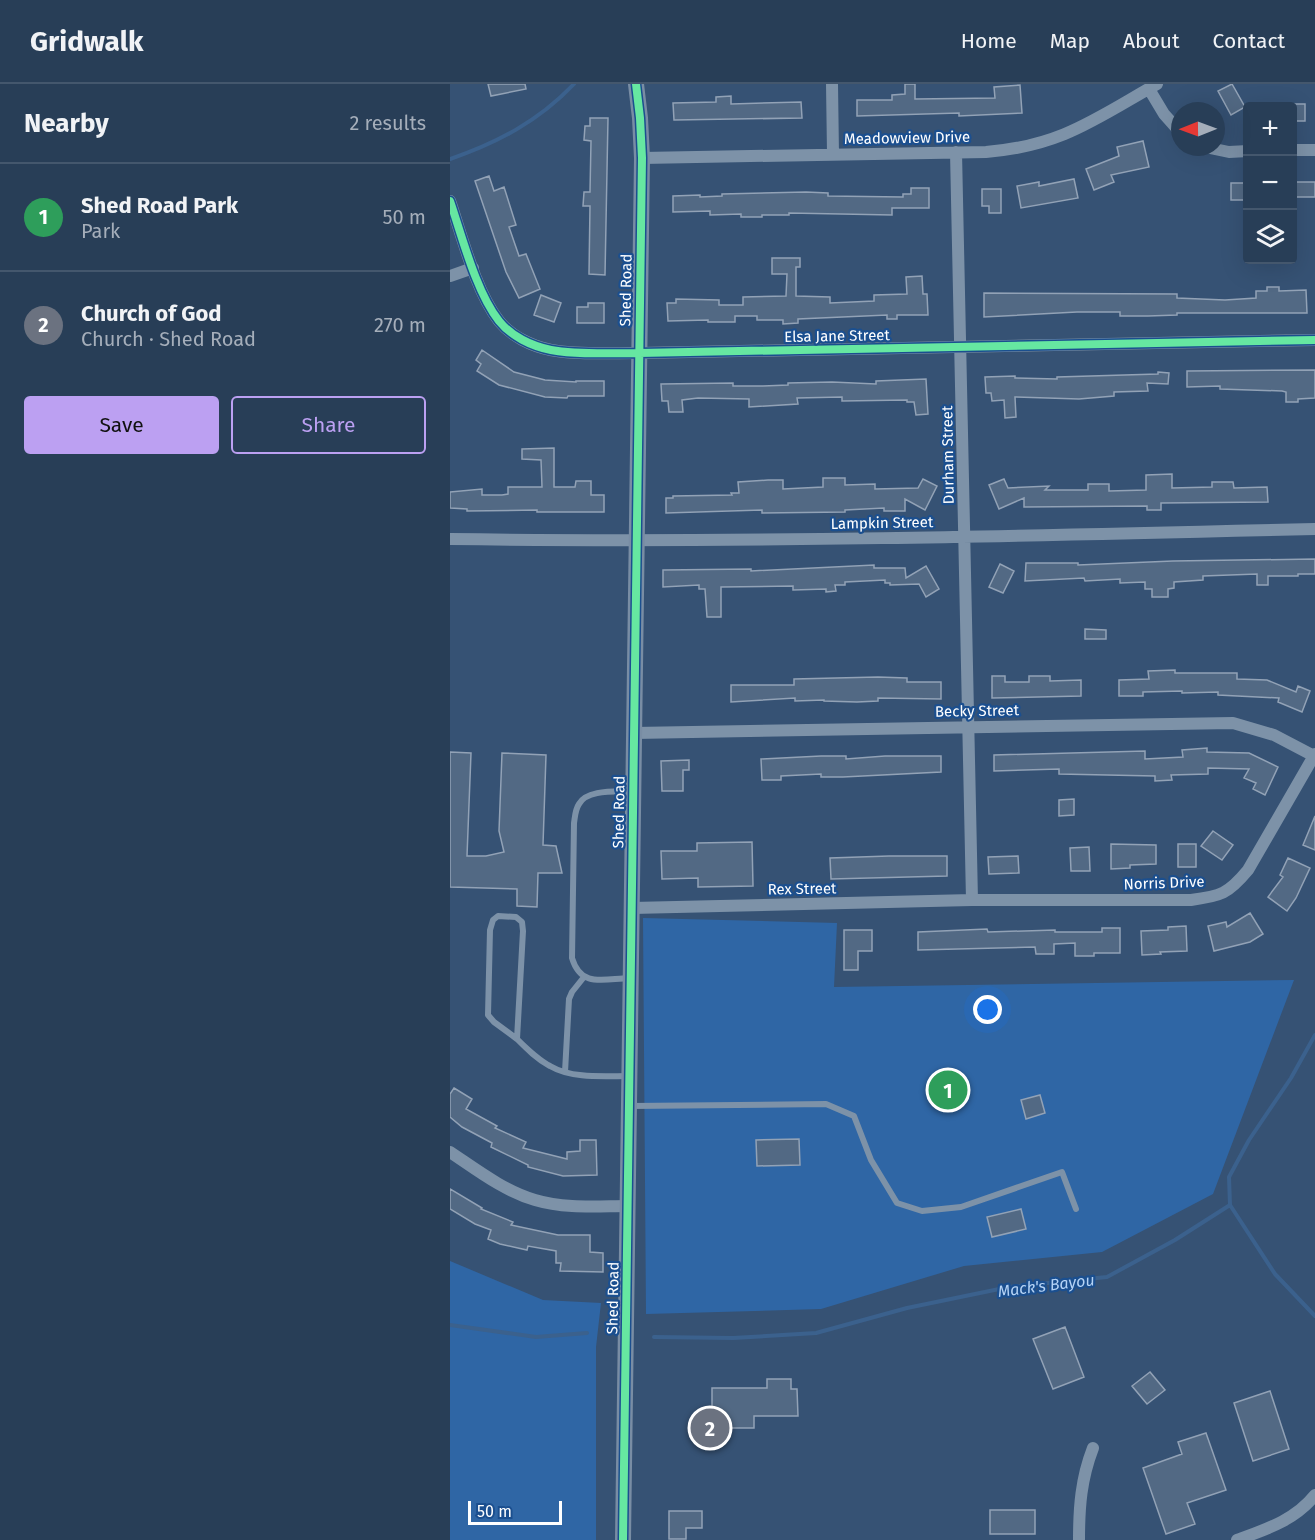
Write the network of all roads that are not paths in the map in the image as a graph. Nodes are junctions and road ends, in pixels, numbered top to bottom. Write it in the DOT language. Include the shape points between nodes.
graph roads {
  1 [pos="636,84"];
  2 [pos="832,84"];
  3 [pos="1153,86"];
  4 [pos="1171,122"];
  5 [pos="1297,150"];
  6 [pos="1315,150"];
  7 [pos="1225,151"];
  8 [pos="1243,151"];
  9 [pos="956,152"];
  10 [pos="833,154"];
  11 [pos="642,158"];
  12 [pos="450,201"];
  13 [pos="473,268"];
  14 [pos="450,276"];
  15 [pos="1315,340"];
  16 [pos="960,347"];
  17 [pos="639,353"];
  18 [pos="1315,530"];
  19 [pos="964,536"];
  20 [pos="450,539"];
  21 [pos="636,542"];
  22 [pos="967,726"];
  23 [pos="634,733"];
  24 [pos="1314,755"];
  25 [pos="633,791"];
  26 [pos="972,900"];
  27 [pos="632,908"];
  28 [pos="584,977"];
  29 [pos="631,978"];
  30 [pos="517,1039"];
  31 [pos="565,1072"];
  32 [pos="629,1076"];
  33 [pos="630,1106"];
  34 [pos="450,1152"];
  35 [pos="628,1206"];
  36 [pos="1076,1209"];
  37 [pos="1093,1448"];
  38 [pos="1315,1495"];
  39 [pos="623,1540"];
  40 [pos="1079,1540"];
  41 [pos="1237,1540"];
  1 -- 11 [label="street, Shed Road"];
  2 -- 10 [label="street"];
  3 -- 4 [label="street"];
  3 -- 9 [label="street, Meadowview Drive" via="1100,118 1045,142 1015,150"];
  5 -- 6 [label="street"];
  7 -- 8 [label="street"];
  9 -- 10 [label="street, Meadowview Drive"];
  9 -- 16 [label="street, Durham Street"];
  10 -- 11 [label="street, Meadowview Drive"];
  11 -- 17 [label="street, Shed Road"];
  12 -- 13 [label="street, Elsa Jane Street"];
  13 -- 14 [label="street"];
  13 -- 17 [label="street, Elsa Jane Street" via="486,302 499,321 531,344 572,352"];
  15 -- 16 [label="street, Elsa Jane Street"];
  16 -- 17 [label="street, Elsa Jane Street"];
  16 -- 19 [label="street, Durham Street"];
  17 -- 21 [label="street, Shed Road"];
  18 -- 19 [label="street, Lampkin Street"];
  19 -- 21 [label="street, Lampkin Street"];
  19 -- 22 [label="street, Durham Street"];
  20 -- 21 [label="street, Lampkin Street"];
  21 -- 23 [label="street, Shed Road"];
  22 -- 23 [label="street, Becky Street"];
  22 -- 24 [label="street, Becky Street" via="1233,723 1274,735"];
  22 -- 26 [label="street, Durham Street"];
  23 -- 25 [label="street, Shed Road"];
  24 -- 26 [label="street, Norris Drive" via="1248,870 1236,885 1217,896 1191,900"];
  25 -- 27 [label="street, Shed Road"];
  25 -- 28 [label="lane" via="586,797 577,809 572,958"];
  26 -- 27 [label="street, Rex Street"];
  27 -- 29 [label="street, Shed Road"];
  28 -- 29 [label="lane"];
  28 -- 31 [label="lane" via="569,999"];
  29 -- 32 [label="street, Shed Road"];
  30 -- 30 [label="lane" via="522,922 516,917 498,916 490,930 488,1015"];
  30 -- 31 [label="lane" via="552,1068"];
  31 -- 32 [label="lane"];
  32 -- 33 [label="street, Shed Road"];
  33 -- 35 [label="street, Shed Road"];
  33 -- 36 [label="lane" via="826,1104 854,1116 872,1160 897,1203 922,1211 961,1207 1062,1172"];
  34 -- 35 [label="street" via="509,1190 538,1201"];
  35 -- 39 [label="street, Shed Road"];
  37 -- 40 [label="street" via="1082,1478"];
  38 -- 41 [label="street" via="1298,1513 1280,1524"];
}
